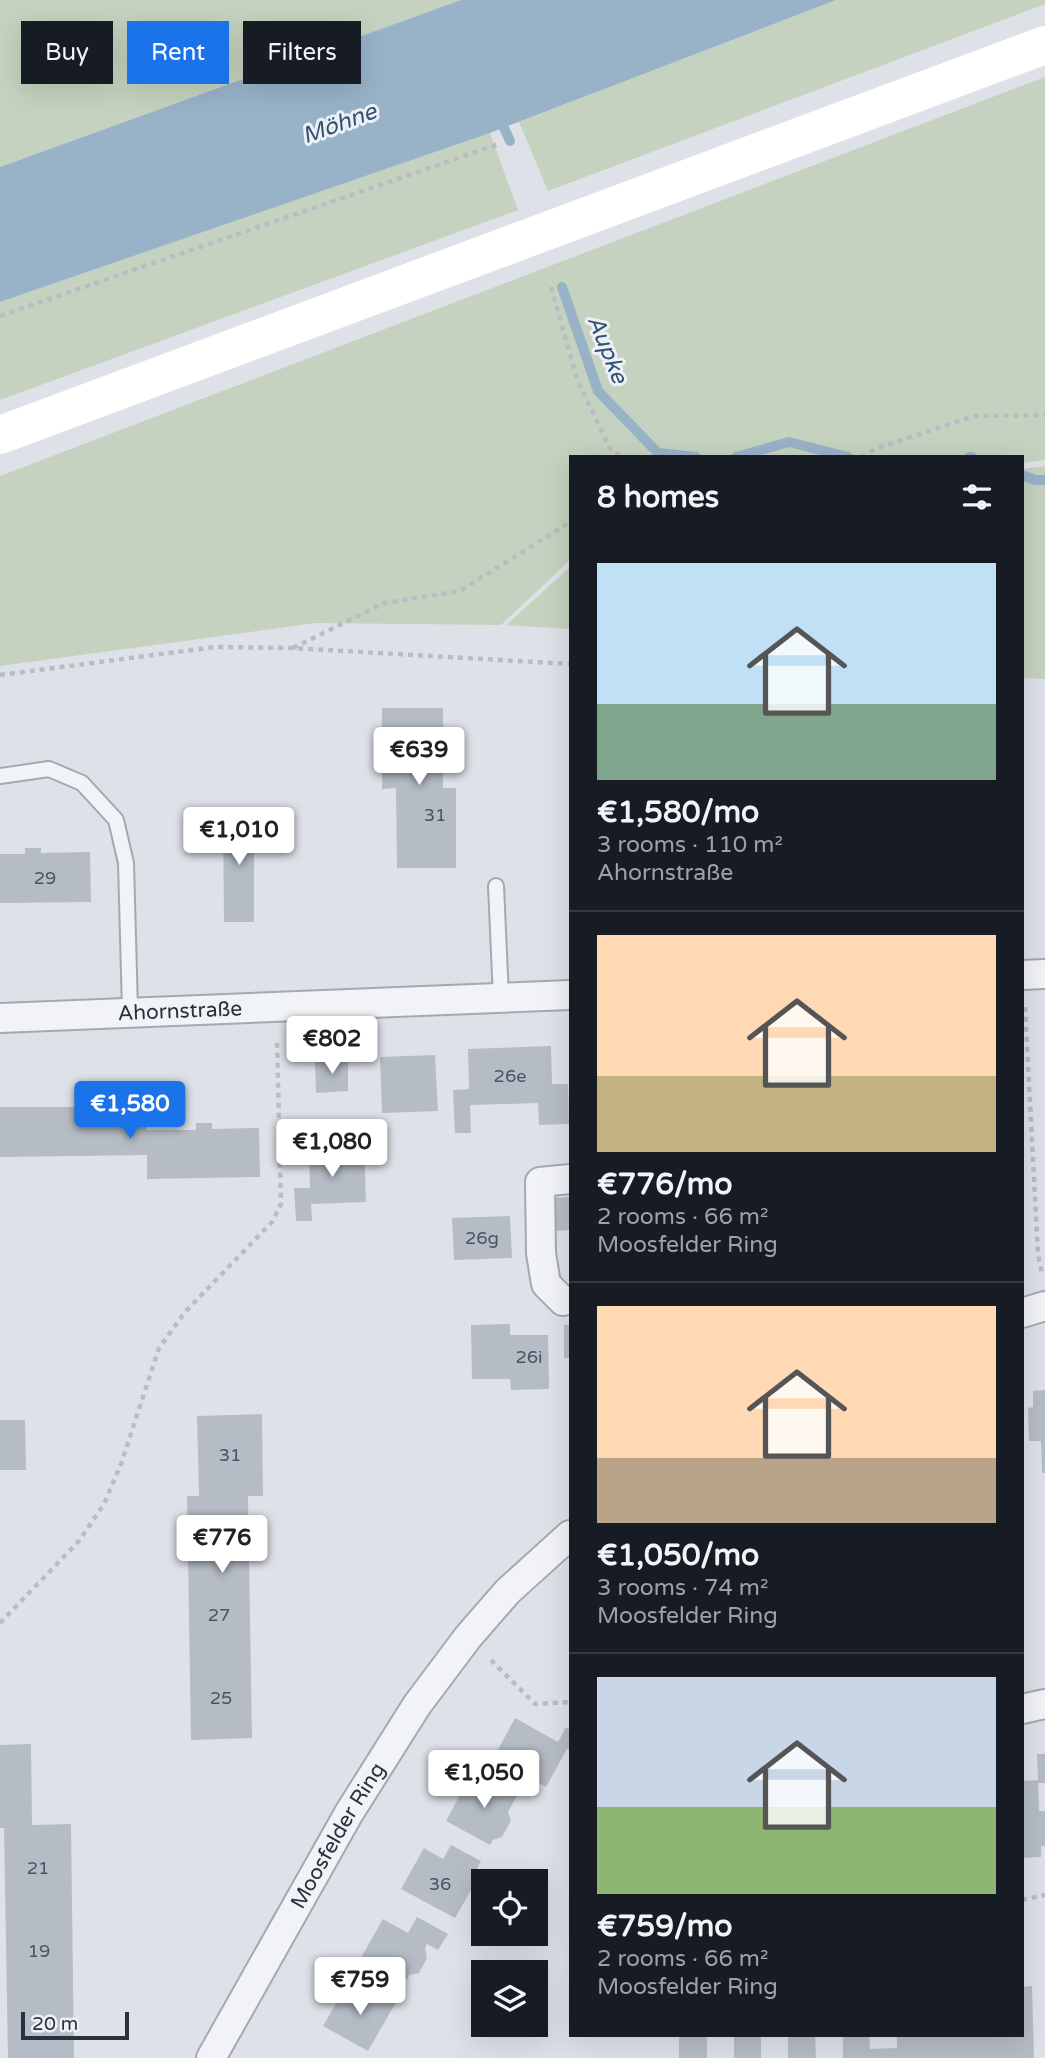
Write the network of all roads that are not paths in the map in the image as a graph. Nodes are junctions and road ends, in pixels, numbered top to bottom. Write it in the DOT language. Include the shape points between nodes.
graph roads {
  1 [pos="1045,45"];
  2 [pos="0,435"];
  3 [pos="0,776"];
  4 [pos="496,886"];
  5 [pos="569,995"];
  6 [pos="500,998"];
  7 [pos="130,1011"];
  8 [pos="0,1018"];
  9 [pos="569,1179"];
  10 [pos="563,1301"];
  11 [pos="1045,1306"];
  12 [pos="1024,1312"];
  13 [pos="569,1536"];
  14 [pos="1045,1704"];
  15 [pos="1024,1709"];
  16 [pos="211,2058"];
  1 -- 2 [label="main road"];
  3 -- 7 [label="lane" via="49,769 82,783 116,820 126,863"];
  4 -- 6 [label="lane"];
  5 -- 6 [label="street, Ahornstraße"];
  6 -- 7 [label="street, Ahornstraße"];
  7 -- 8 [label="street, Ahornstraße"];
  9 -- 10 [label="street" via="540,1182 546,1284"];
  11 -- 12 [label="street"];
  13 -- 16 [label="street, Moosfelder Ring" via="508,1591 468,1637 397,1734"];
  14 -- 15 [label="street"];
}
